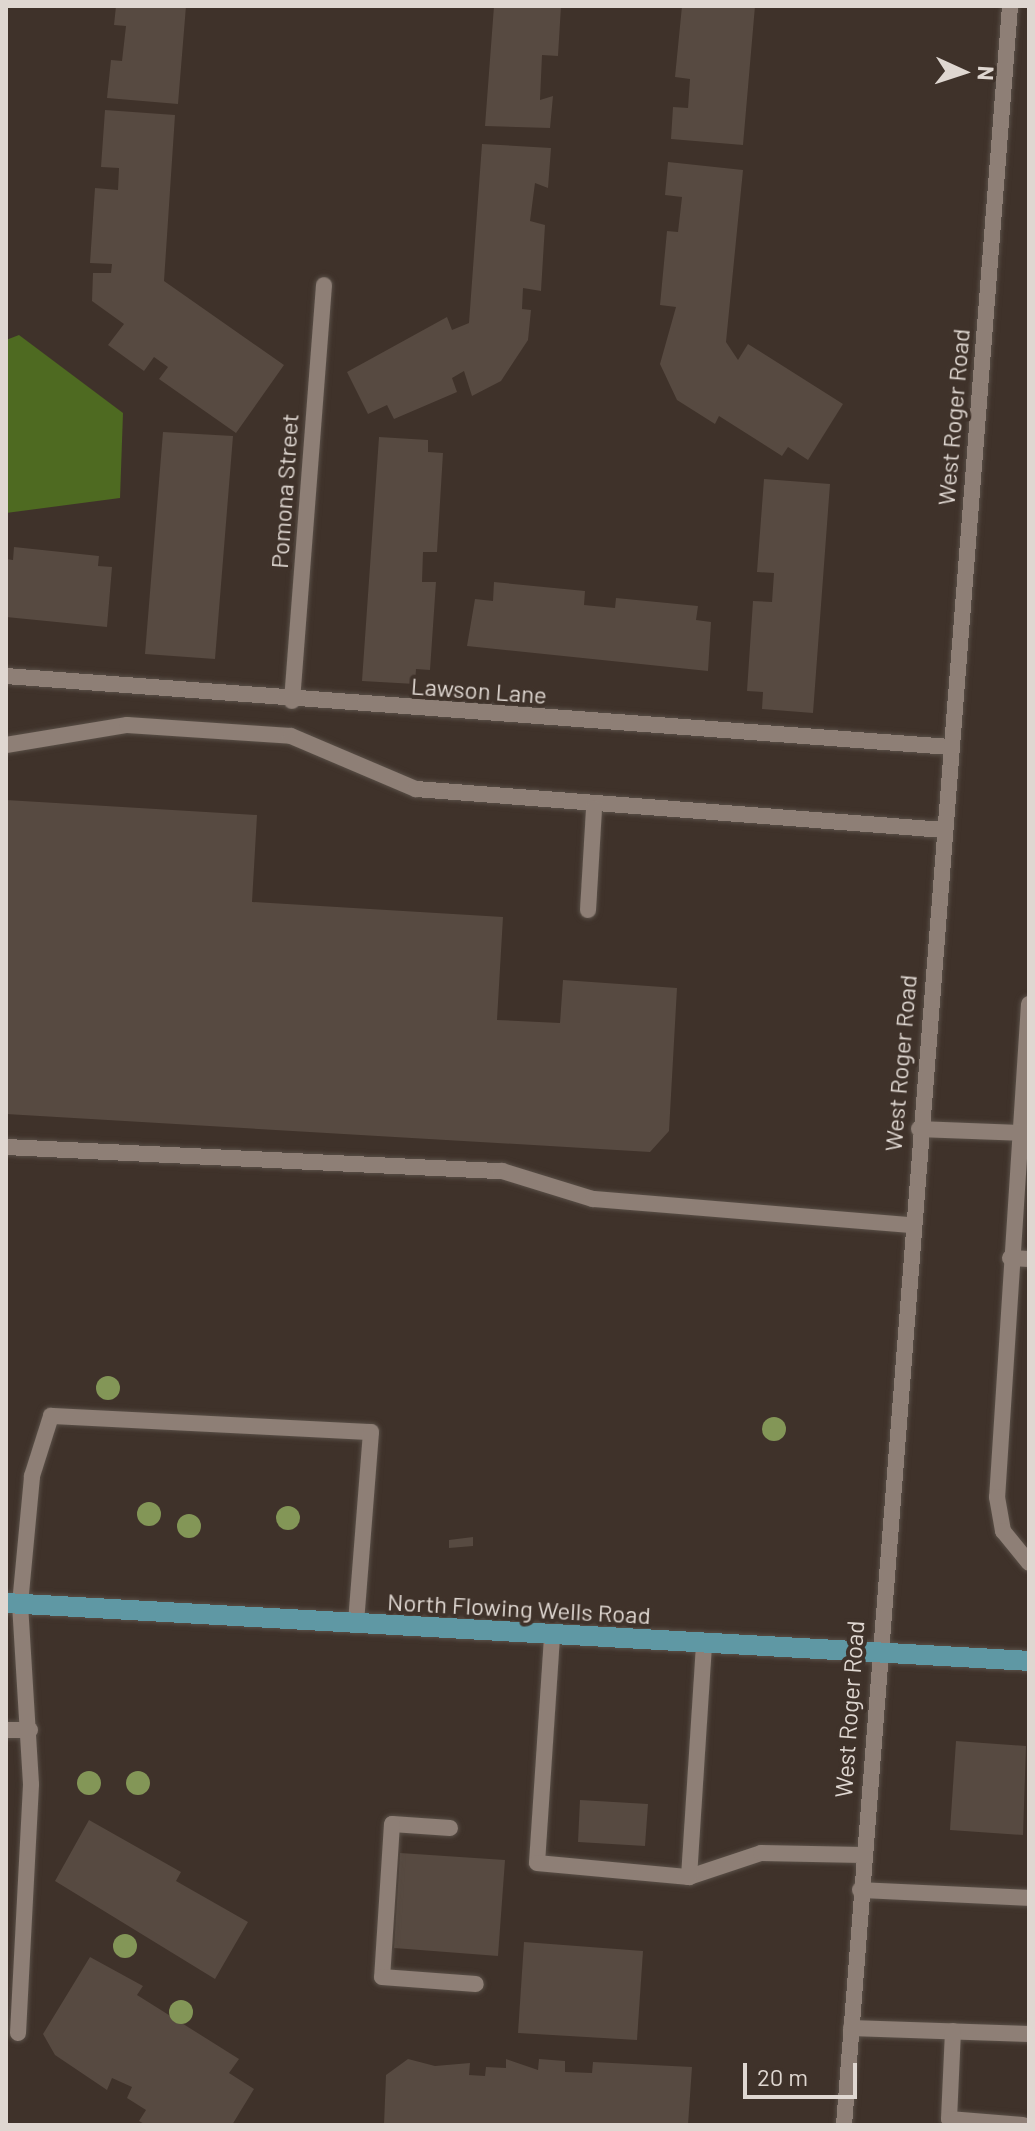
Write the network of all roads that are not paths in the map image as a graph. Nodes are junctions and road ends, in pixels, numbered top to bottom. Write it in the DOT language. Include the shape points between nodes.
graph roads {
  1 [pos="1010,6"];
  2 [pos="324,285"];
  3 [pos="6,676"];
  4 [pos="292,701"];
  5 [pos="6,745"];
  6 [pos="950,747"];
  7 [pos="594,808"];
  8 [pos="944,830"];
  9 [pos="588,910"];
  10 [pos="1029,1004"];
  11 [pos="919,1129"];
  12 [pos="1024,1133"];
  13 [pos="6,1147"];
  14 [pos="912,1225"];
  15 [pos="1010,1258"];
  16 [pos="1029,1259"];
  17 [pos="1029,1563"];
  18 [pos="13,1604"];
  19 [pos="356,1624"];
  20 [pos="552,1637"];
  21 [pos="704,1645"];
  22 [pos="878,1655"];
  23 [pos="1029,1661"];
  24 [pos="6,1730"];
  25 [pos="30,1730"];
  26 [pos="450,1828"];
  27 [pos="863,1855"];
  28 [pos="689,1877"];
  29 [pos="860,1890"];
  30 [pos="1029,1898"];
  31 [pos="476,1984"];
  32 [pos="851,2028"];
  33 [pos="953,2031"];
  34 [pos="18,2033"];
  35 [pos="1029,2034"];
  36 [pos="949,2122"];
  37 [pos="844,2125"];
  38 [pos="1023,2125"];
  1 -- 6 [label="street, West Roger Road"];
  2 -- 4 [label="street, Pomona Street"];
  3 -- 4 [label="street, Lawson Lane"];
  4 -- 6 [label="street, Lawson Lane"];
  5 -- 7 [label="street" via="127,725 291,736 416,789"];
  6 -- 8 [label="street, West Roger Road"];
  7 -- 8 [label="street"];
  7 -- 9 [label="street"];
  8 -- 11 [label="street, West Roger Road"];
  10 -- 12 [label="street"];
  11 -- 12 [label="street"];
  11 -- 14 [label="street, West Roger Road"];
  12 -- 15 [label="street"];
  13 -- 14 [label="street" via="502,1171 593,1199"];
  14 -- 22 [label="street, West Roger Road"];
  15 -- 16 [label="street"];
  15 -- 17 [label="street" via="997,1497 1003,1531"];
  18 -- 19 [label="main road, North Flowing Wells Road"];
  18 -- 19 [label="street" via="32,1476 51,1416 371,1432"];
  18 -- 25 [label="street"];
  19 -- 20 [label="main road, North Flowing Wells Road"];
  20 -- 21 [label="main road, North Flowing Wells Road"];
  20 -- 28 [label="street" via="537,1863"];
  21 -- 22 [label="main road, North Flowing Wells Road"];
  21 -- 28 [label="street"];
  22 -- 23 [label="main road, North Flowing Wells Road"];
  22 -- 27 [label="street, West Roger Road"];
  24 -- 25 [label="street"];
  25 -- 34 [label="street"];
  26 -- 31 [label="street" via="392,1824 382,1977"];
  27 -- 28 [label="street" via="761,1853"];
  27 -- 29 [label="street, West Roger Road"];
  29 -- 30 [label="street"];
  29 -- 32 [label="street, West Roger Road"];
  32 -- 33 [label="street"];
  32 -- 37 [label="street, West Roger Road"];
  33 -- 35 [label="street"];
  33 -- 36 [label="street"];
  36 -- 38 [label="street"];
}
